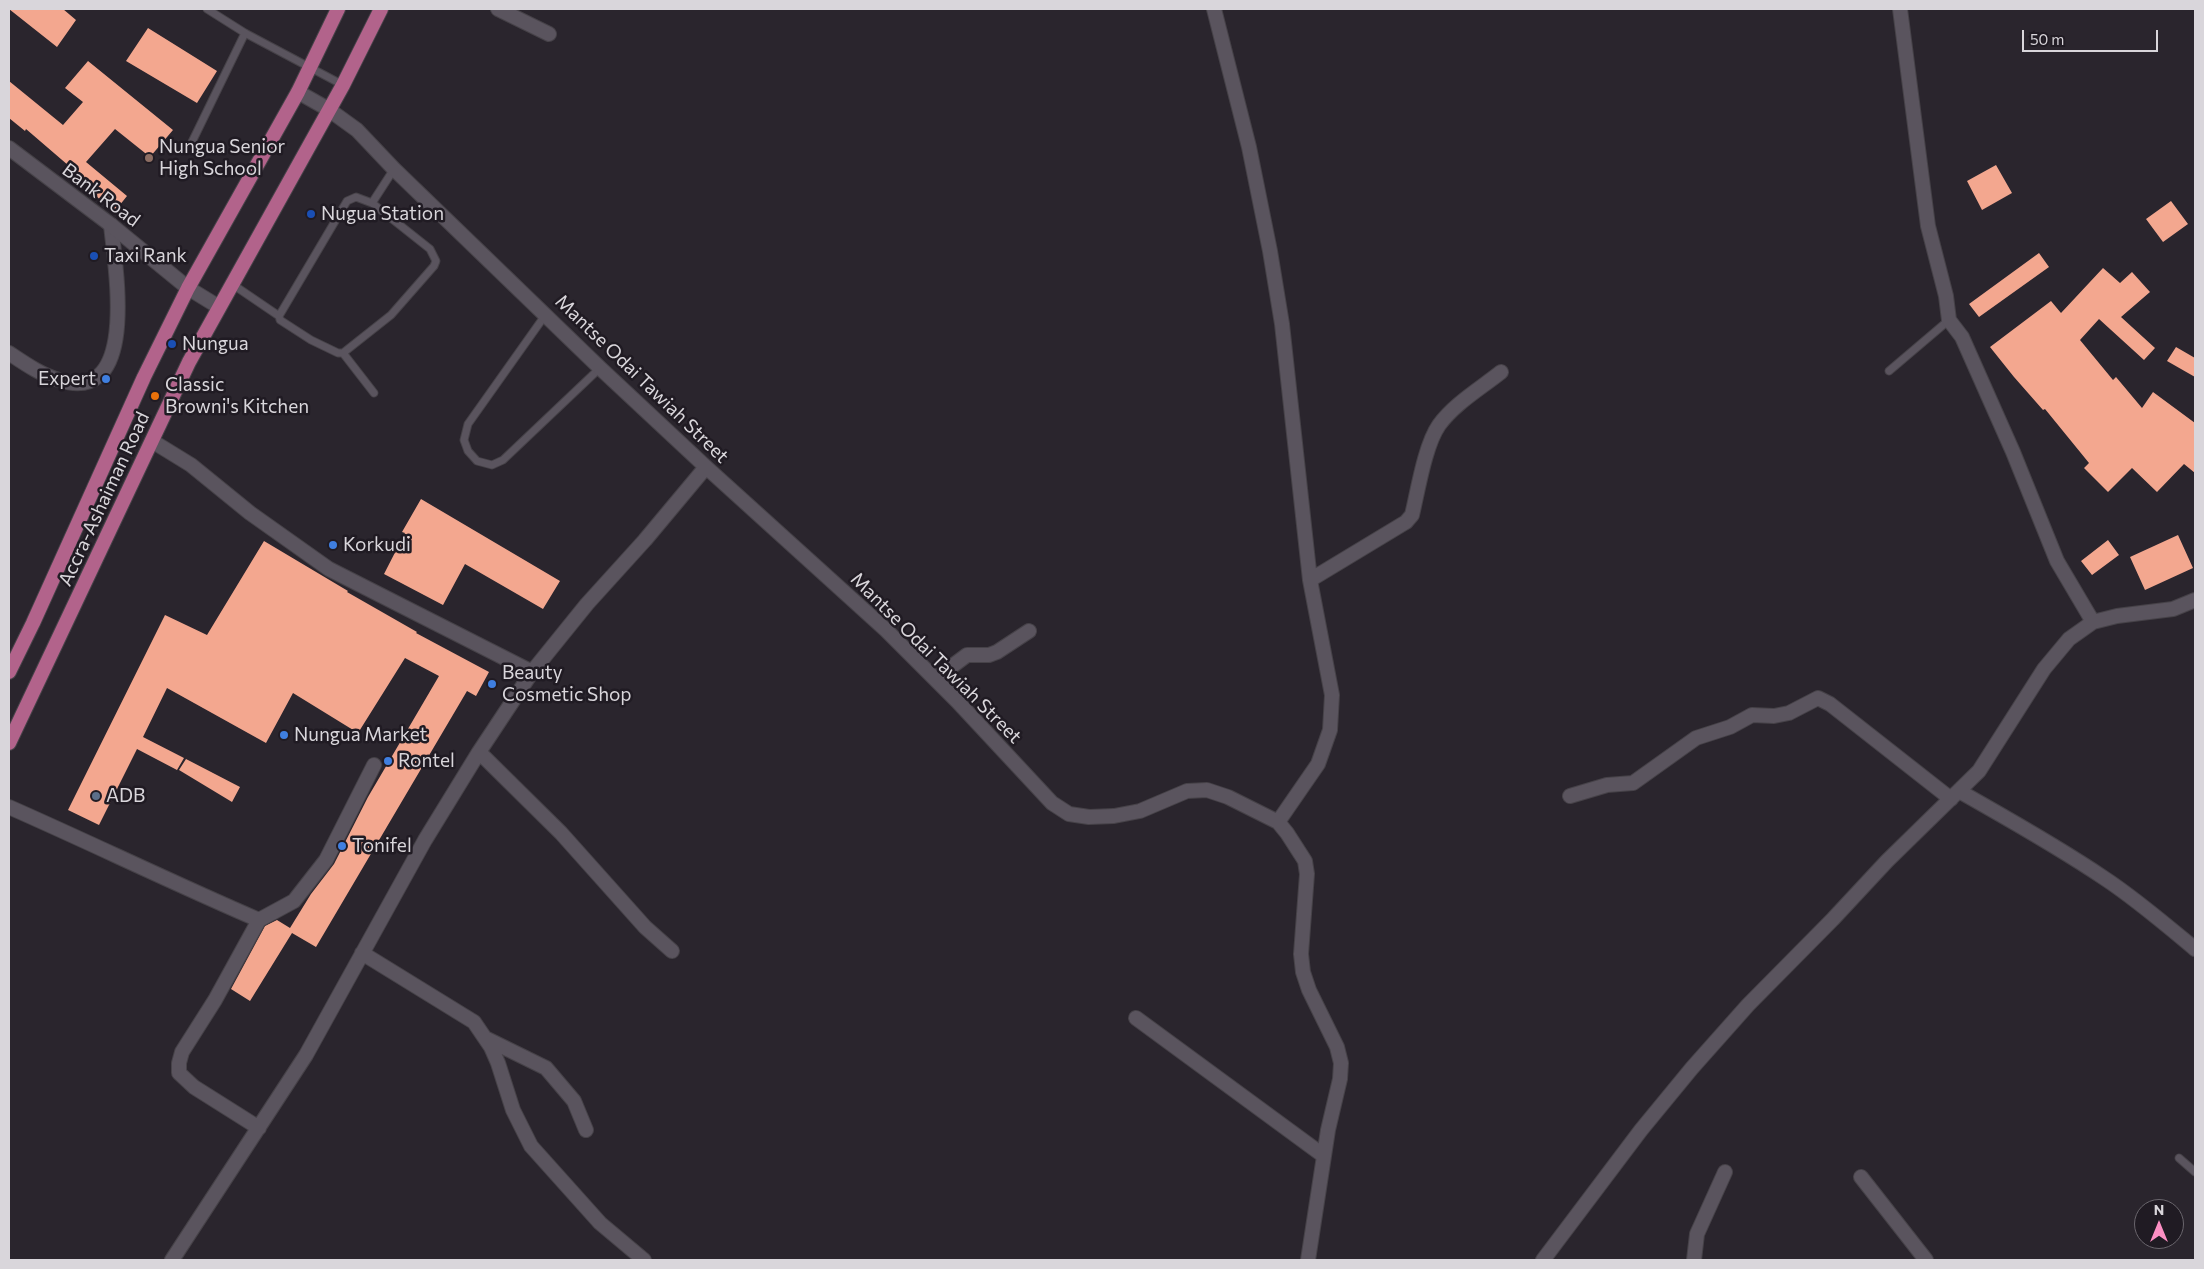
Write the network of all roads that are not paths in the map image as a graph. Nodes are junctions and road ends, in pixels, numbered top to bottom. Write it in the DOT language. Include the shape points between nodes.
graph roads {
  1 [pos="207,9"];
  2 [pos="338,9"];
  3 [pos="381,9"];
  4 [pos="498,9"];
  5 [pos="1214,9"];
  6 [pos="1900,9"];
  7 [pos="245,33"];
  8 [pos="549,34"];
  9 [pos="310,67"];
  10 [pos="343,85"];
  11 [pos="298,92"];
  12 [pos="328,109"];
  13 [pos="191,144"];
  14 [pos="9,148"];
  15 [pos="394,169"];
  16 [pos="372,203"];
  17 [pos="110,225"];
  18 [pos="232,284"];
  19 [pos="188,288"];
  20 [pos="219,306"];
  21 [pos="546,314"];
  22 [pos="279,316"];
  23 [pos="1949,320"];
  24 [pos="9,353"];
  25 [pos="343,353"];
  26 [pos="600,368"];
  27 [pos="1889,370"];
  28 [pos="1501,372"];
  29 [pos="374,393"];
  30 [pos="152,442"];
  31 [pos="706,467"];
  32 [pos="1310,580"];
  33 [pos="2195,600"];
  34 [pos="2093,622"];
  35 [pos="1029,631"];
  36 [pos="9,672"];
  37 [pos="532,672"];
  38 [pos="935,679"];
  39 [pos="9,743"];
  40 [pos="478,752"];
  41 [pos="374,765"];
  42 [pos="1955,795"];
  43 [pos="1570,796"];
  44 [pos="9,807"];
  45 [pos="1278,822"];
  46 [pos="259,920"];
  47 [pos="2195,948"];
  48 [pos="672,951"];
  49 [pos="362,953"];
  50 [pos="1136,1018"];
  51 [pos="487,1039"];
  52 [pos="259,1128"];
  53 [pos="586,1130"];
  54 [pos="1324,1156"];
  55 [pos="2179,1158"];
  56 [pos="1724,1172"];
  57 [pos="2195,1172"];
  58 [pos="1861,1177"];
  59 [pos="172,1260"];
  60 [pos="644,1260"];
  61 [pos="1308,1260"];
  62 [pos="1543,1260"];
  63 [pos="1694,1260"];
  64 [pos="1926,1260"];
  1 -- 7 [label="lane"];
  2 -- 9 [label="main road, Accra-Ashaiman Road"];
  3 -- 10 [label="main road, Accra-Ashaiman Road"];
  4 -- 8 [label="street"];
  5 -- 32 [label="street" via="1249,147 1279,306"];
  6 -- 23 [label="street" via="1928,226"];
  7 -- 9 [label="lane"];
  7 -- 13 [label="lane"];
  9 -- 10 [label="lane"];
  9 -- 11 [label="main road, Accra-Ashaiman Road"];
  10 -- 12 [label="main road, Accra-Ashaiman Road"];
  11 -- 12 [label="street, Mantse Odai Tawiah Street"];
  11 -- 19 [label="main road, Accra-Ashaiman Road"];
  12 -- 15 [label="street, Mantse Odai Tawiah Street" via="357,130"];
  12 -- 18 [label="main road, Accra-Ashaiman Road"];
  14 -- 17 [label="street, Bank Road"];
  15 -- 16 [label="lane"];
  15 -- 21 [label="street, Mantse Odai Tawiah Street"];
  16 -- 22 [label="lane" via="356,197 347,201"];
  16 -- 25 [label="lane" via="430,249 436,261 391,315"];
  17 -- 19 [label="street, Bank Road"];
  17 -- 24 [label="street" via="118,296 115,345 105,371 95,380 77,383 59,380"];
  18 -- 20 [label="main road, Accra-Ashaiman Road"];
  18 -- 22 [label="lane"];
  19 -- 20 [label="street, Bank Road"];
  19 -- 36 [label="main road, Accra-Ashaiman Road"];
  20 -- 30 [label="main road, Accra-Ashaiman Road"];
  21 -- 26 [label="street, Mantse Odai Tawiah Street"];
  21 -- 26 [label="lane" via="468,424 464,440 477,461 492,465 503,460"];
  22 -- 25 [label="lane" via="280,320 311,340"];
  23 -- 27 [label="lane"];
  23 -- 34 [label="street" via="1962,337 2013,452 2056,561"];
  25 -- 29 [label="lane"];
  26 -- 31 [label="street, Mantse Odai Tawiah Street"];
  28 -- 32 [label="street" via="1439,424 1412,515 1406,522"];
  30 -- 37 [label="street" via="191,465 250,513 329,569"];
  30 -- 39 [label="main road, Accra-Ashaiman Road"];
  31 -- 37 [label="street"];
  31 -- 38 [label="street, Mantse Odai Tawiah Street"];
  32 -- 45 [label="street" via="1332,695 1330,730 1318,764"];
  33 -- 34 [label="street" via="2173,609"];
  34 -- 42 [label="street" via="2069,639 2044,669 1991,754"];
  35 -- 38 [label="street" via="997,652 967,655"];
  37 -- 40 [label="street"];
  38 -- 45 [label="street, Mantse Odai Tawiah Street" via="1037,788 1069,814 1114,816 1140,811 1187,791 1207,790"];
  40 -- 48 [label="street" via="561,833 645,927"];
  40 -- 49 [label="street"];
  41 -- 46 [label="street" via="326,860 294,901"];
  42 -- 43 [label="street" via="1818,698 1789,713 1752,715 1730,727 1696,738 1633,783 1607,785"];
  42 -- 47 [label="street" via="2052,844 2139,902"];
  42 -- 62 [label="street" via="1748,1005 1641,1130"];
  44 -- 46 [label="street"];
  45 -- 54 [label="street, Mantse Odai Tawiah Street" via="1304,861 1307,874 1301,954 1303,972 1337,1046 1340,1062 1340,1078"];
  46 -- 52 [label="street" via="178,1064 179,1072 194,1087"];
  49 -- 51 [label="street" via="474,1022"];
  49 -- 52 [label="street" via="306,1055"];
  50 -- 54 [label="street"];
  51 -- 53 [label="street" via="546,1068 574,1101"];
  51 -- 60 [label="street" via="513,1110 531,1146 600,1223"];
  52 -- 59 [label="street"];
  54 -- 61 [label="street, Mantse Odai Tawiah Street"];
  55 -- 57 [label="lane"];
  56 -- 63 [label="street" via="1697,1234"];
  58 -- 64 [label="street"];
}
